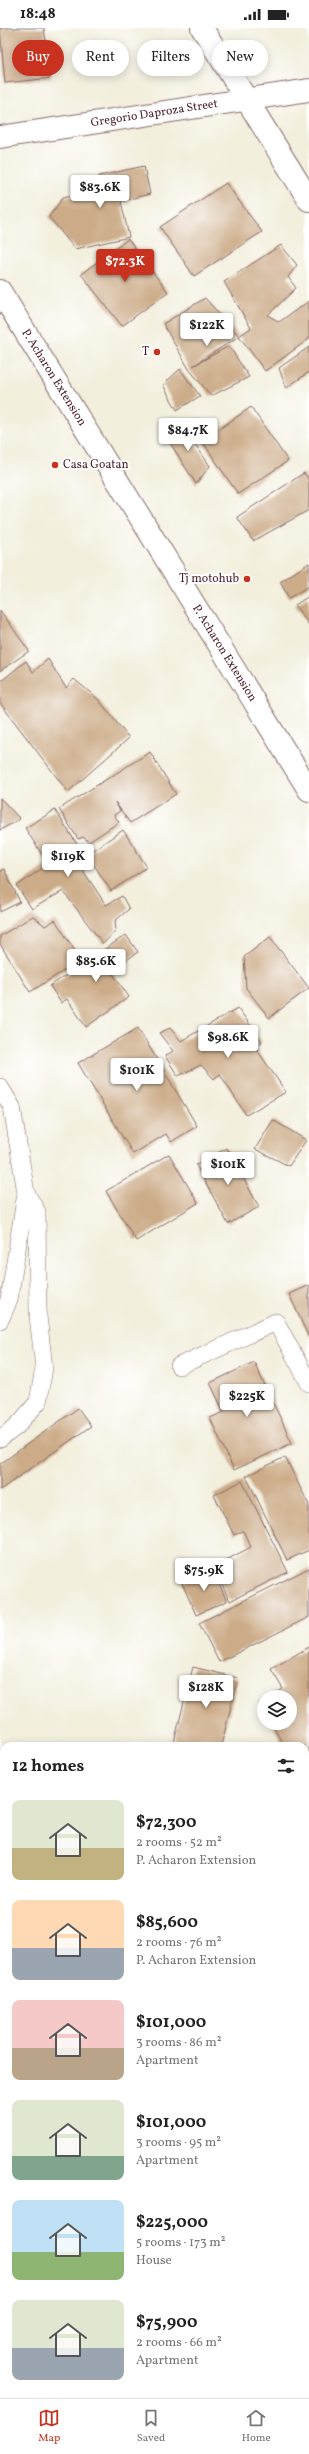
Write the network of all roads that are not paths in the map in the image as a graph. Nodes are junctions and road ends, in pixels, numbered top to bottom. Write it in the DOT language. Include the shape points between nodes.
graph roads {
  1 [pos="202,28"];
  2 [pos="309,90"];
  3 [pos="244,99"];
  4 [pos="0,137"];
  5 [pos="309,200"];
  6 [pos="0,292"];
  7 [pos="309,790"];
  8 [pos="0,1087"];
  9 [pos="26,1193"];
  10 [pos="0,1320"];
  11 [pos="179,1366"];
  12 [pos="309,1383"];
  13 [pos="0,1439"];
  1 -- 3 [label="main road"];
  2 -- 3 [label="main road, Gregorio Daproza Street"];
  3 -- 4 [label="main road, Gregorio Daproza Street"];
  3 -- 5 [label="main road"];
  6 -- 7 [label="main road, P. Acharon Extension"];
  8 -- 9 [label="lane" via="12,1106"];
  9 -- 10 [label="lane" via="9,1300"];
  9 -- 13 [label="lane" via="37,1212 38,1316 44,1368 38,1402 17,1426"];
  11 -- 12 [label="lane" via="276,1322"];
}
